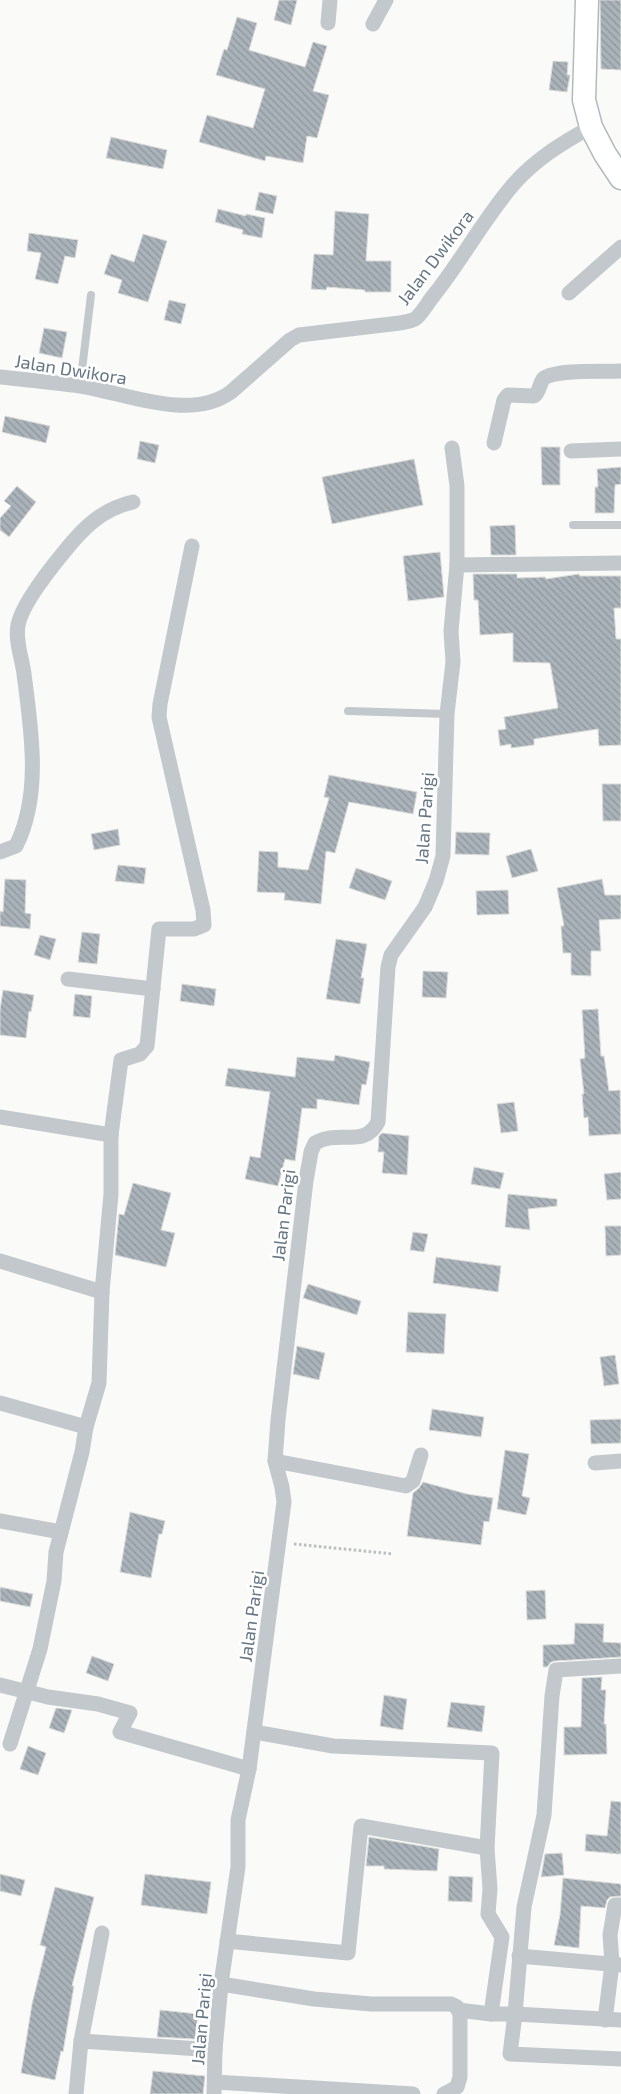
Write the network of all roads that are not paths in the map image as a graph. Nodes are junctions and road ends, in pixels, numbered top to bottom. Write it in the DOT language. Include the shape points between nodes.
graph roads {
  1 [pos="330,0"];
  2 [pos="386,0"];
  3 [pos="587,0"];
  4 [pos="328,23"];
  5 [pos="373,24"];
  6 [pos="591,127"];
  7 [pos="613,153"];
  8 [pos="621,178"];
  9 [pos="621,247"];
  10 [pos="569,293"];
  11 [pos="92,294"];
  12 [pos="621,371"];
  13 [pos="0,377"];
  14 [pos="80,386"];
  15 [pos="494,443"];
  16 [pos="452,448"];
  17 [pos="621,449"];
  18 [pos="571,451"];
  19 [pos="133,502"];
  20 [pos="573,525"];
  21 [pos="621,525"];
  22 [pos="192,546"];
  23 [pos="621,562"];
  24 [pos="465,565"];
  25 [pos="348,711"];
  26 [pos="447,714"];
  27 [pos="0,852"];
  28 [pos="68,979"];
  29 [pos="153,989"];
  30 [pos="0,1117"];
  31 [pos="111,1135"];
  32 [pos="0,1261"];
  33 [pos="102,1292"];
  34 [pos="0,1403"];
  35 [pos="86,1427"];
  36 [pos="421,1455"];
  37 [pos="275,1461"];
  38 [pos="621,1461"];
  39 [pos="595,1462"];
  40 [pos="0,1521"];
  41 [pos="61,1532"];
  42 [pos="621,1666"];
  43 [pos="0,1685"];
  44 [pos="28,1692"];
  45 [pos="254,1732"];
  46 [pos="10,1744"];
  47 [pos="249,1769"];
  48 [pos="488,1848"];
  49 [pos="621,1905"];
  50 [pos="102,1933"];
  51 [pos="227,1941"];
  52 [pos="519,1956"];
  53 [pos="616,1964"];
  54 [pos="221,1984"];
  55 [pos="458,2010"];
  56 [pos="491,2014"];
  57 [pos="515,2014"];
  58 [pos="605,2020"];
  59 [pos="621,2020"];
  60 [pos="81,2041"];
  61 [pos="215,2050"];
  62 [pos="621,2059"];
  63 [pos="215,2088"];
  64 [pos="336,2092"];
  65 [pos="76,2094"];
  66 [pos="413,2094"];
  67 [pos="444,2094"];
  1 -- 4 [label="street"];
  2 -- 5 [label="street"];
  3 -- 6 [label="street" via="584,100"];
  6 -- 7 [label="street"];
  6 -- 14 [label="street, Jalan Dwikora" via="556,146 522,176 478,231 446,280 412,320 299,335 222,399 205,405 148,401"];
  7 -- 8 [label="street"];
  9 -- 10 [label="street"];
  11 -- 14 [label="lane"];
  12 -- 15 [label="street" via="547,376 534,396 508,395"];
  13 -- 14 [label="street, Jalan Dwikora"];
  16 -- 24 [label="street, Jalan Parigi"];
  17 -- 18 [label="street"];
  19 -- 27 [label="street" via="116,506 100,515 80,532 54,564 22,613 18,641 32,753 30,800 16,846"];
  20 -- 21 [label="lane"];
  22 -- 29 [label="street" via="159,717 204,925 194,929 159,929"];
  23 -- 24 [label="street"];
  24 -- 26 [label="street, Jalan Parigi" via="451,631 453,662"];
  25 -- 26 [label="lane"];
  26 -- 37 [label="street, Jalan Parigi" via="443,856 425,907 391,955 386,985 378,1122 367,1136 321,1140 315,1143 311,1152"];
  28 -- 29 [label="street"];
  29 -- 31 [label="street" via="147,1046 140,1054 121,1060"];
  30 -- 31 [label="street"];
  31 -- 33 [label="street" via="111,1194"];
  32 -- 33 [label="street"];
  33 -- 35 [label="street" via="99,1383"];
  34 -- 35 [label="street"];
  35 -- 41 [label="street"];
  36 -- 37 [label="street" via="414,1481 406,1486"];
  37 -- 45 [label="street, Jalan Parigi" via="284,1502"];
  38 -- 39 [label="street"];
  40 -- 41 [label="street"];
  41 -- 44 [label="street" via="54,1581"];
  42 -- 52 [label="street" via="556,1670 544,1815 524,1907"];
  43 -- 44 [label="street"];
  44 -- 46 [label="street"];
  44 -- 47 [label="street" via="98,1704 130,1714 120,1732"];
  45 -- 47 [label="street, Jalan Parigi"];
  45 -- 48 [label="street" via="333,1746 492,1753"];
  47 -- 51 [label="street, Jalan Parigi" via="238,1820 238,1867"];
  48 -- 51 [label="street" via="361,1826 348,1954"];
  48 -- 56 [label="street" via="488,1914 502,1937"];
  49 -- 53 [label="street" via="615,1904 610,1935"];
  50 -- 60 [label="street"];
  51 -- 54 [label="street, Jalan Parigi"];
  52 -- 53 [label="street"];
  52 -- 57 [label="street"];
  53 -- 58 [label="street"];
  54 -- 55 [label="street" via="323,2000 450,2004"];
  54 -- 61 [label="street, Jalan Parigi"];
  55 -- 56 [label="street"];
  55 -- 67 [label="street" via="460,2076 457,2087"];
  56 -- 57 [label="street"];
  57 -- 58 [label="street"];
  57 -- 62 [label="street" via="510,2054"];
  58 -- 59 [label="street"];
  60 -- 61 [label="street"];
  60 -- 65 [label="street"];
  61 -- 63 [label="street, Jalan Parigi"];
  63 -- 64 [label="street"];
  64 -- 66 [label="street"];
}
